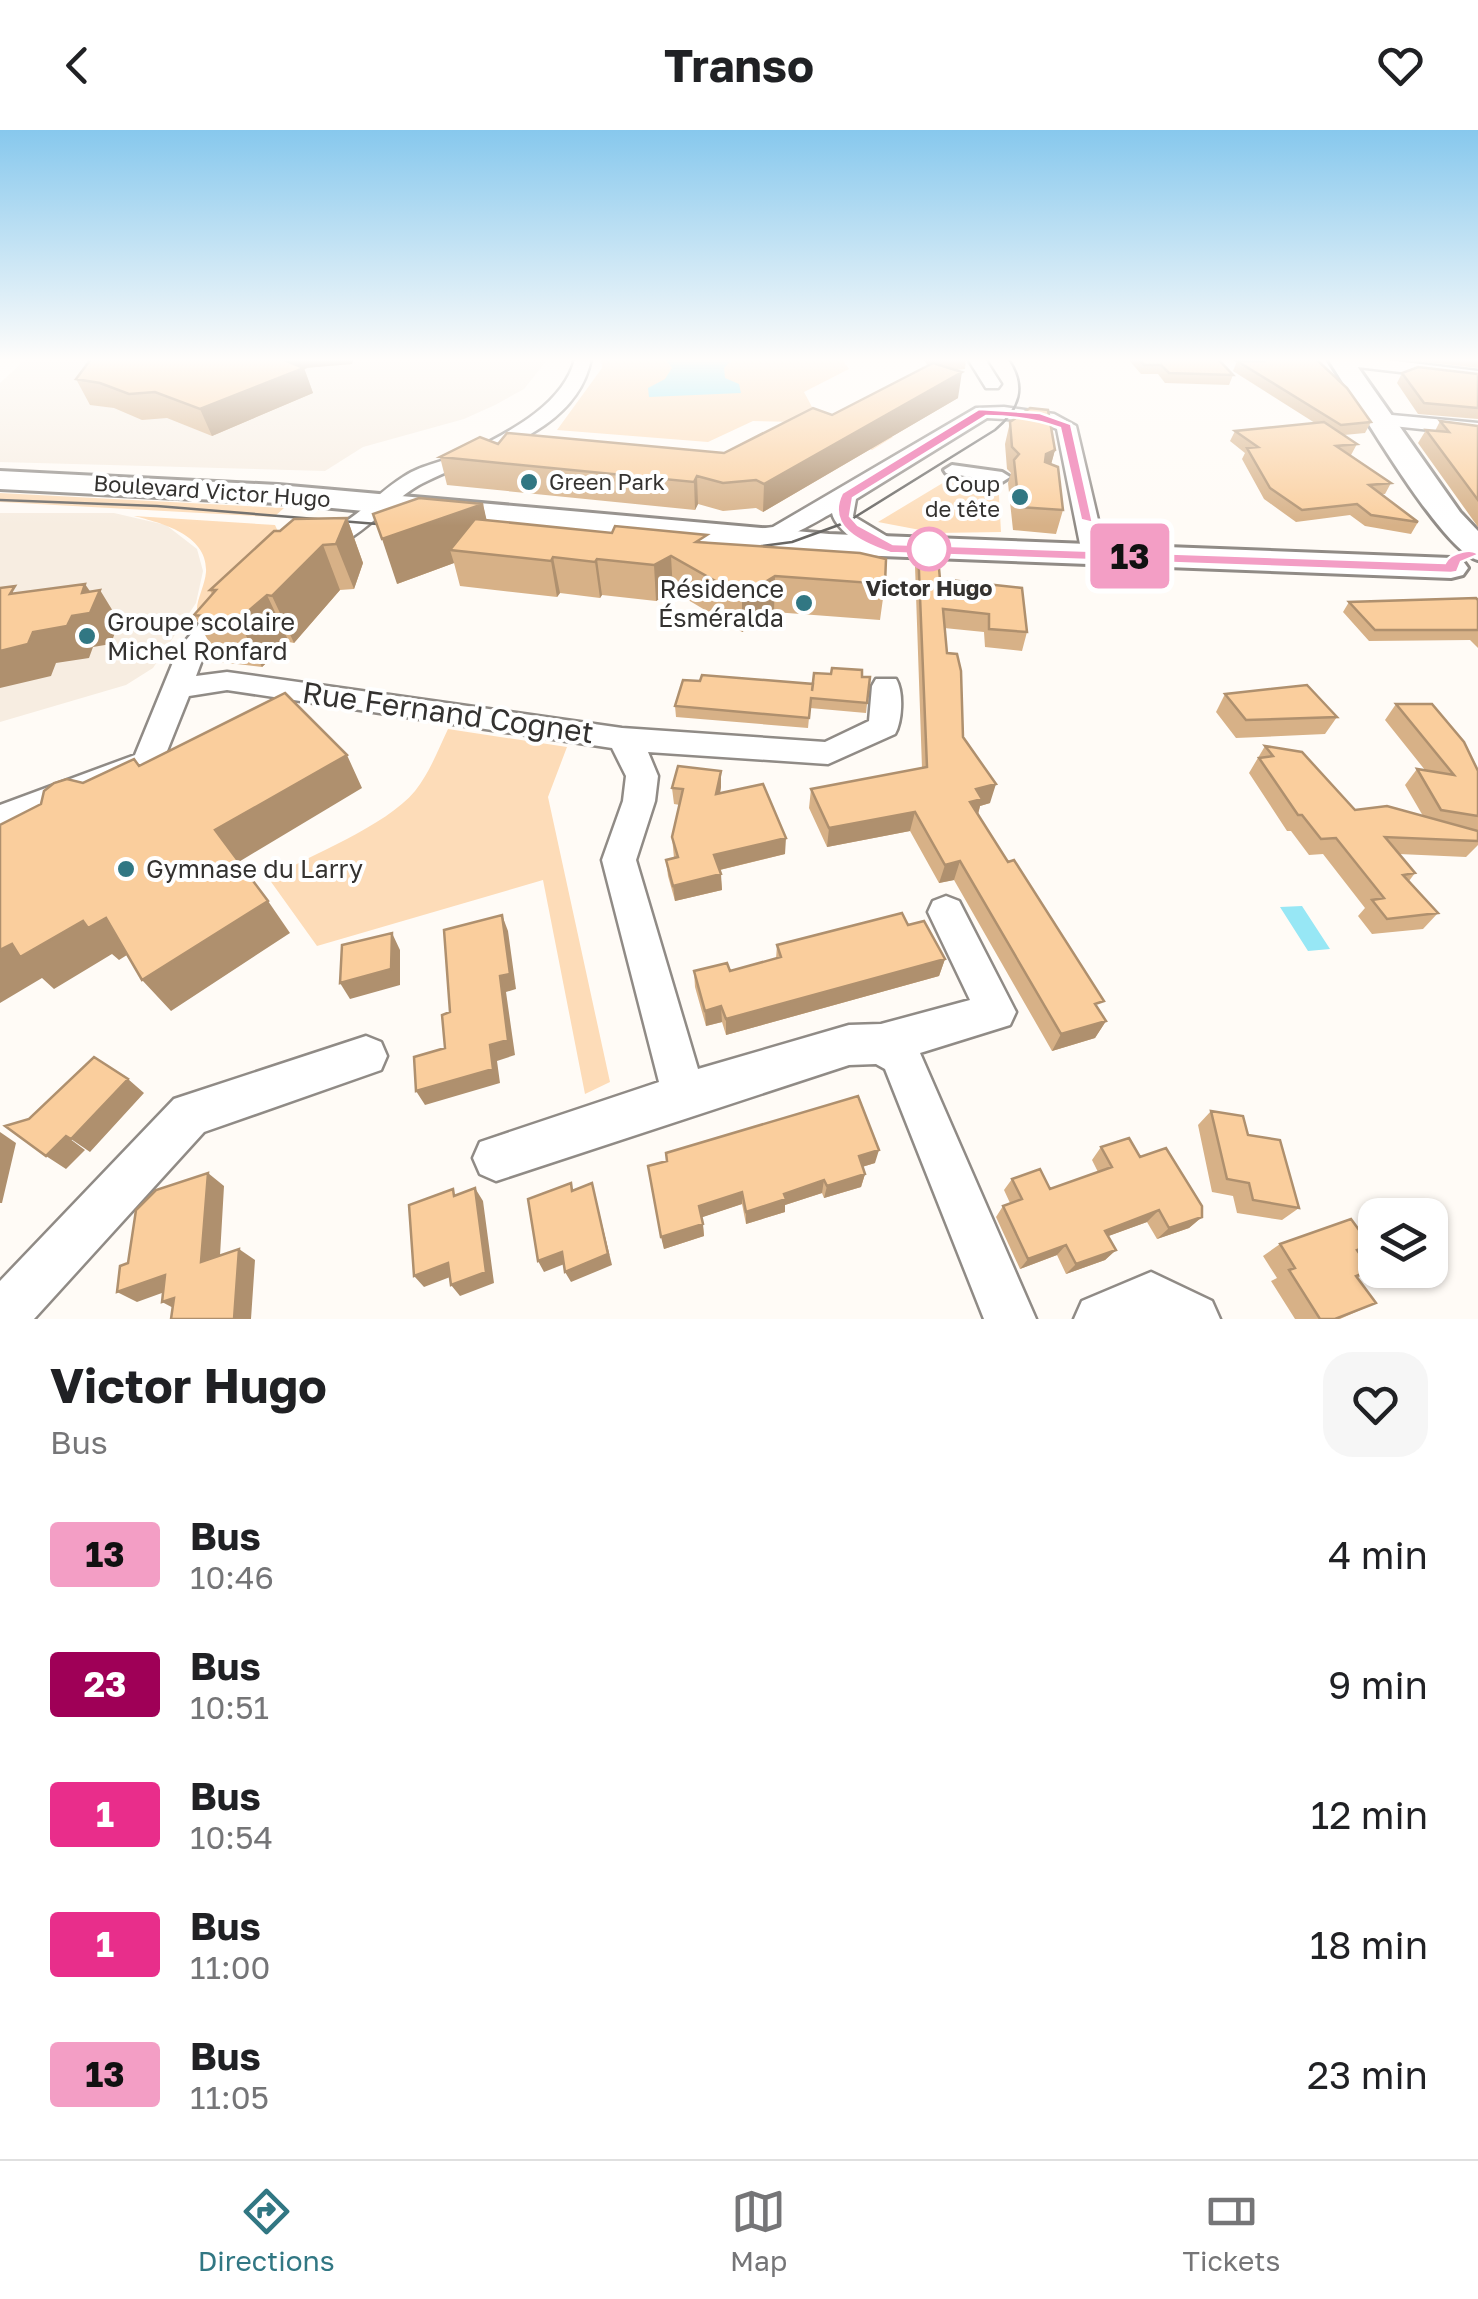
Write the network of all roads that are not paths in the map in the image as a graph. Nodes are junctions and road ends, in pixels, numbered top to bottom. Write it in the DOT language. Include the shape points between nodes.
graph roads {
  1 [pos="546,414"];
  2 [pos="980,414"];
  3 [pos="1008,414"];
  4 [pos="1377,414"];
  5 [pos="1381,420"];
  6 [pos="1478,429"];
  7 [pos="952,470"];
  8 [pos="1002,476"];
  9 [pos="0,480"];
  10 [pos="846,496"];
  11 [pos="379,502"];
  12 [pos="739,538"];
  13 [pos="890,548"];
  14 [pos="1094,554"];
  15 [pos="290,556"];
  16 [pos="1471,566"];
  17 [pos="256,578"];
  18 [pos="886,686"];
  19 [pos="178,688"];
  20 [pos="622,740"];
  21 [pos="0,818"];
  22 [pos="946,912"];
  23 [pos="881,1044"];
  24 [pos="366,1056"];
  25 [pos="697,1091"];
  26 [pos="496,1158"];
  27 [pos="0,1318"];
  28 [pos="1010,1319"];
  29 [pos="1100,1319"];
  30 [pos="1194,1319"];
  1 -- 11 [label="street" via="482,453 413,478"];
  2 -- 10 [label="street"];
  3 -- 14 [label="street" via="1052,419 1069,432"];
  4 -- 5 [label="main road"];
  5 -- 6 [label="street"];
  5 -- 16 [label="main road" via="1449,519"];
  7 -- 8 [label="street"];
  9 -- 11 [label="main road, Boulevard Victor Hugo"];
  10 -- 12 [label="street" via="779,532"];
  10 -- 13 [label="street" via="842,516"];
  11 -- 12 [label="main road, Boulevard Victor Hugo"];
  11 -- 15 [label="street" via="345,532"];
  12 -- 13 [label="main road, Boulevard Victor Hugo"];
  13 -- 14 [label="main road, Boulevard Victor Hugo"];
  14 -- 16 [label="main road"];
  17 -- 19 [label="street" via="219,612 192,650"];
  18 -- 20 [label="street" via="884,727 828,753"];
  19 -- 20 [label="street, Rue Fernand Cognet" via="227,681"];
  19 -- 21 [label="street" via="148,763"];
  20 -- 25 [label="street, Rue Fernand Cognet" via="642,776 618,860 681,1083"];
  22 -- 23 [label="street" via="996,1012"];
  23 -- 25 [label="street" via="849,1045"];
  23 -- 28 [label="street" via="900,1055"];
  24 -- 27 [label="street" via="190,1115"];
  25 -- 26 [label="street"];
  29 -- 30 [label="street" via="1151,1297"];
}
